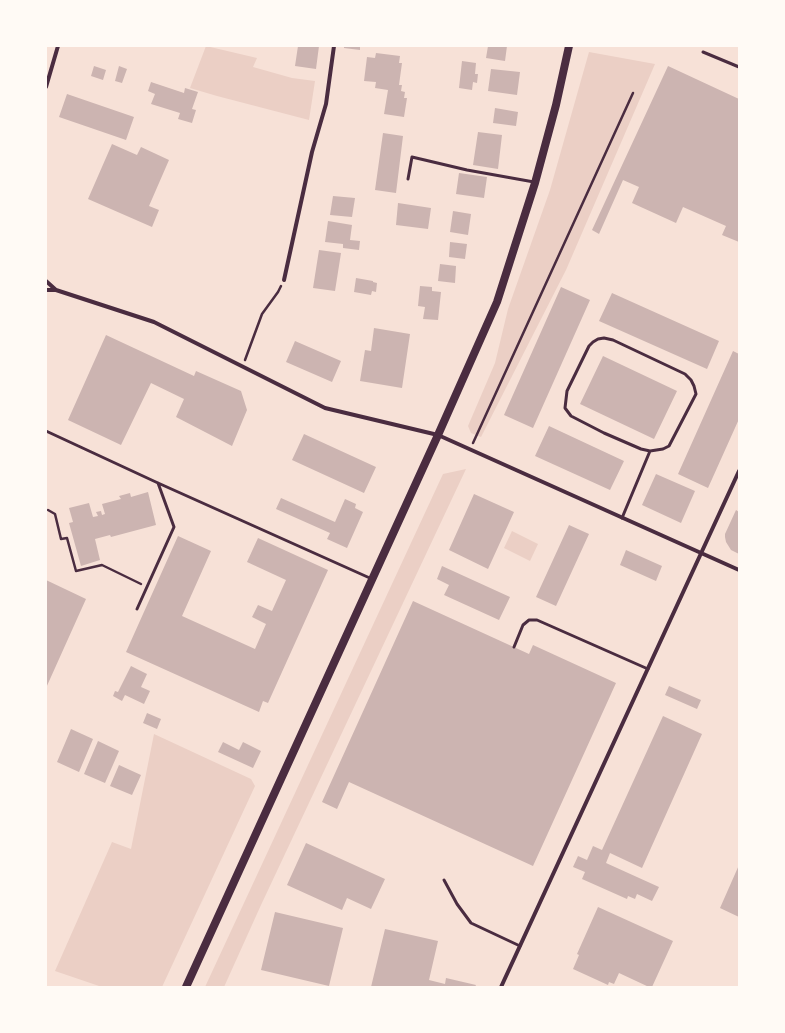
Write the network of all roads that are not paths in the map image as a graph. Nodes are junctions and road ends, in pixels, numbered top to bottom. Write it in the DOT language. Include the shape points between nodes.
graph roads {
  1 [pos="58,46"];
  2 [pos="334,46"];
  3 [pos="569,46"];
  4 [pos="703,52"];
  5 [pos="739,67"];
  6 [pos="46,83"];
  7 [pos="408,178"];
  8 [pos="535,182"];
  9 [pos="284,280"];
  10 [pos="46,281"];
  11 [pos="46,290"];
  12 [pos="56,290"];
  13 [pos="46,431"];
  14 [pos="438,435"];
  15 [pos="650,451"];
  16 [pos="739,471"];
  17 [pos="158,483"];
  18 [pos="622,518"];
  19 [pos="702,554"];
  20 [pos="739,570"];
  21 [pos="372,579"];
  22 [pos="136,609"];
  23 [pos="514,647"];
  24 [pos="648,670"];
  25 [pos="444,880"];
  26 [pos="520,946"];
  27 [pos="186,987"];
  28 [pos="501,987"];
  1 -- 6 [label="street"];
  2 -- 9 [label="street" via="326,104 312,152"];
  3 -- 8 [label="main road"];
  4 -- 5 [label="lane"];
  7 -- 8 [label="lane" via="412,157"];
  8 -- 14 [label="main road" via="497,302"];
  10 -- 12 [label="street"];
  11 -- 12 [label="street"];
  12 -- 14 [label="street" via="154,322 325,408"];
  13 -- 17 [label="lane"];
  14 -- 18 [label="street"];
  14 -- 21 [label="main road"];
  15 -- 15 [label="lane" via="604,433 571,416 565,408 567,391 589,346 598,339 613,340 685,374 694,386 696,394 669,446"];
  15 -- 18 [label="lane"];
  16 -- 19 [label="street"];
  17 -- 21 [label="lane"];
  17 -- 22 [label="lane" via="174,527"];
  18 -- 19 [label="street"];
  19 -- 20 [label="street"];
  19 -- 24 [label="street"];
  21 -- 27 [label="main road"];
  23 -- 24 [label="lane" via="523,625 529,620 537,620"];
  24 -- 26 [label="street"];
  25 -- 26 [label="lane" via="471,923"];
  26 -- 28 [label="street"];
}
